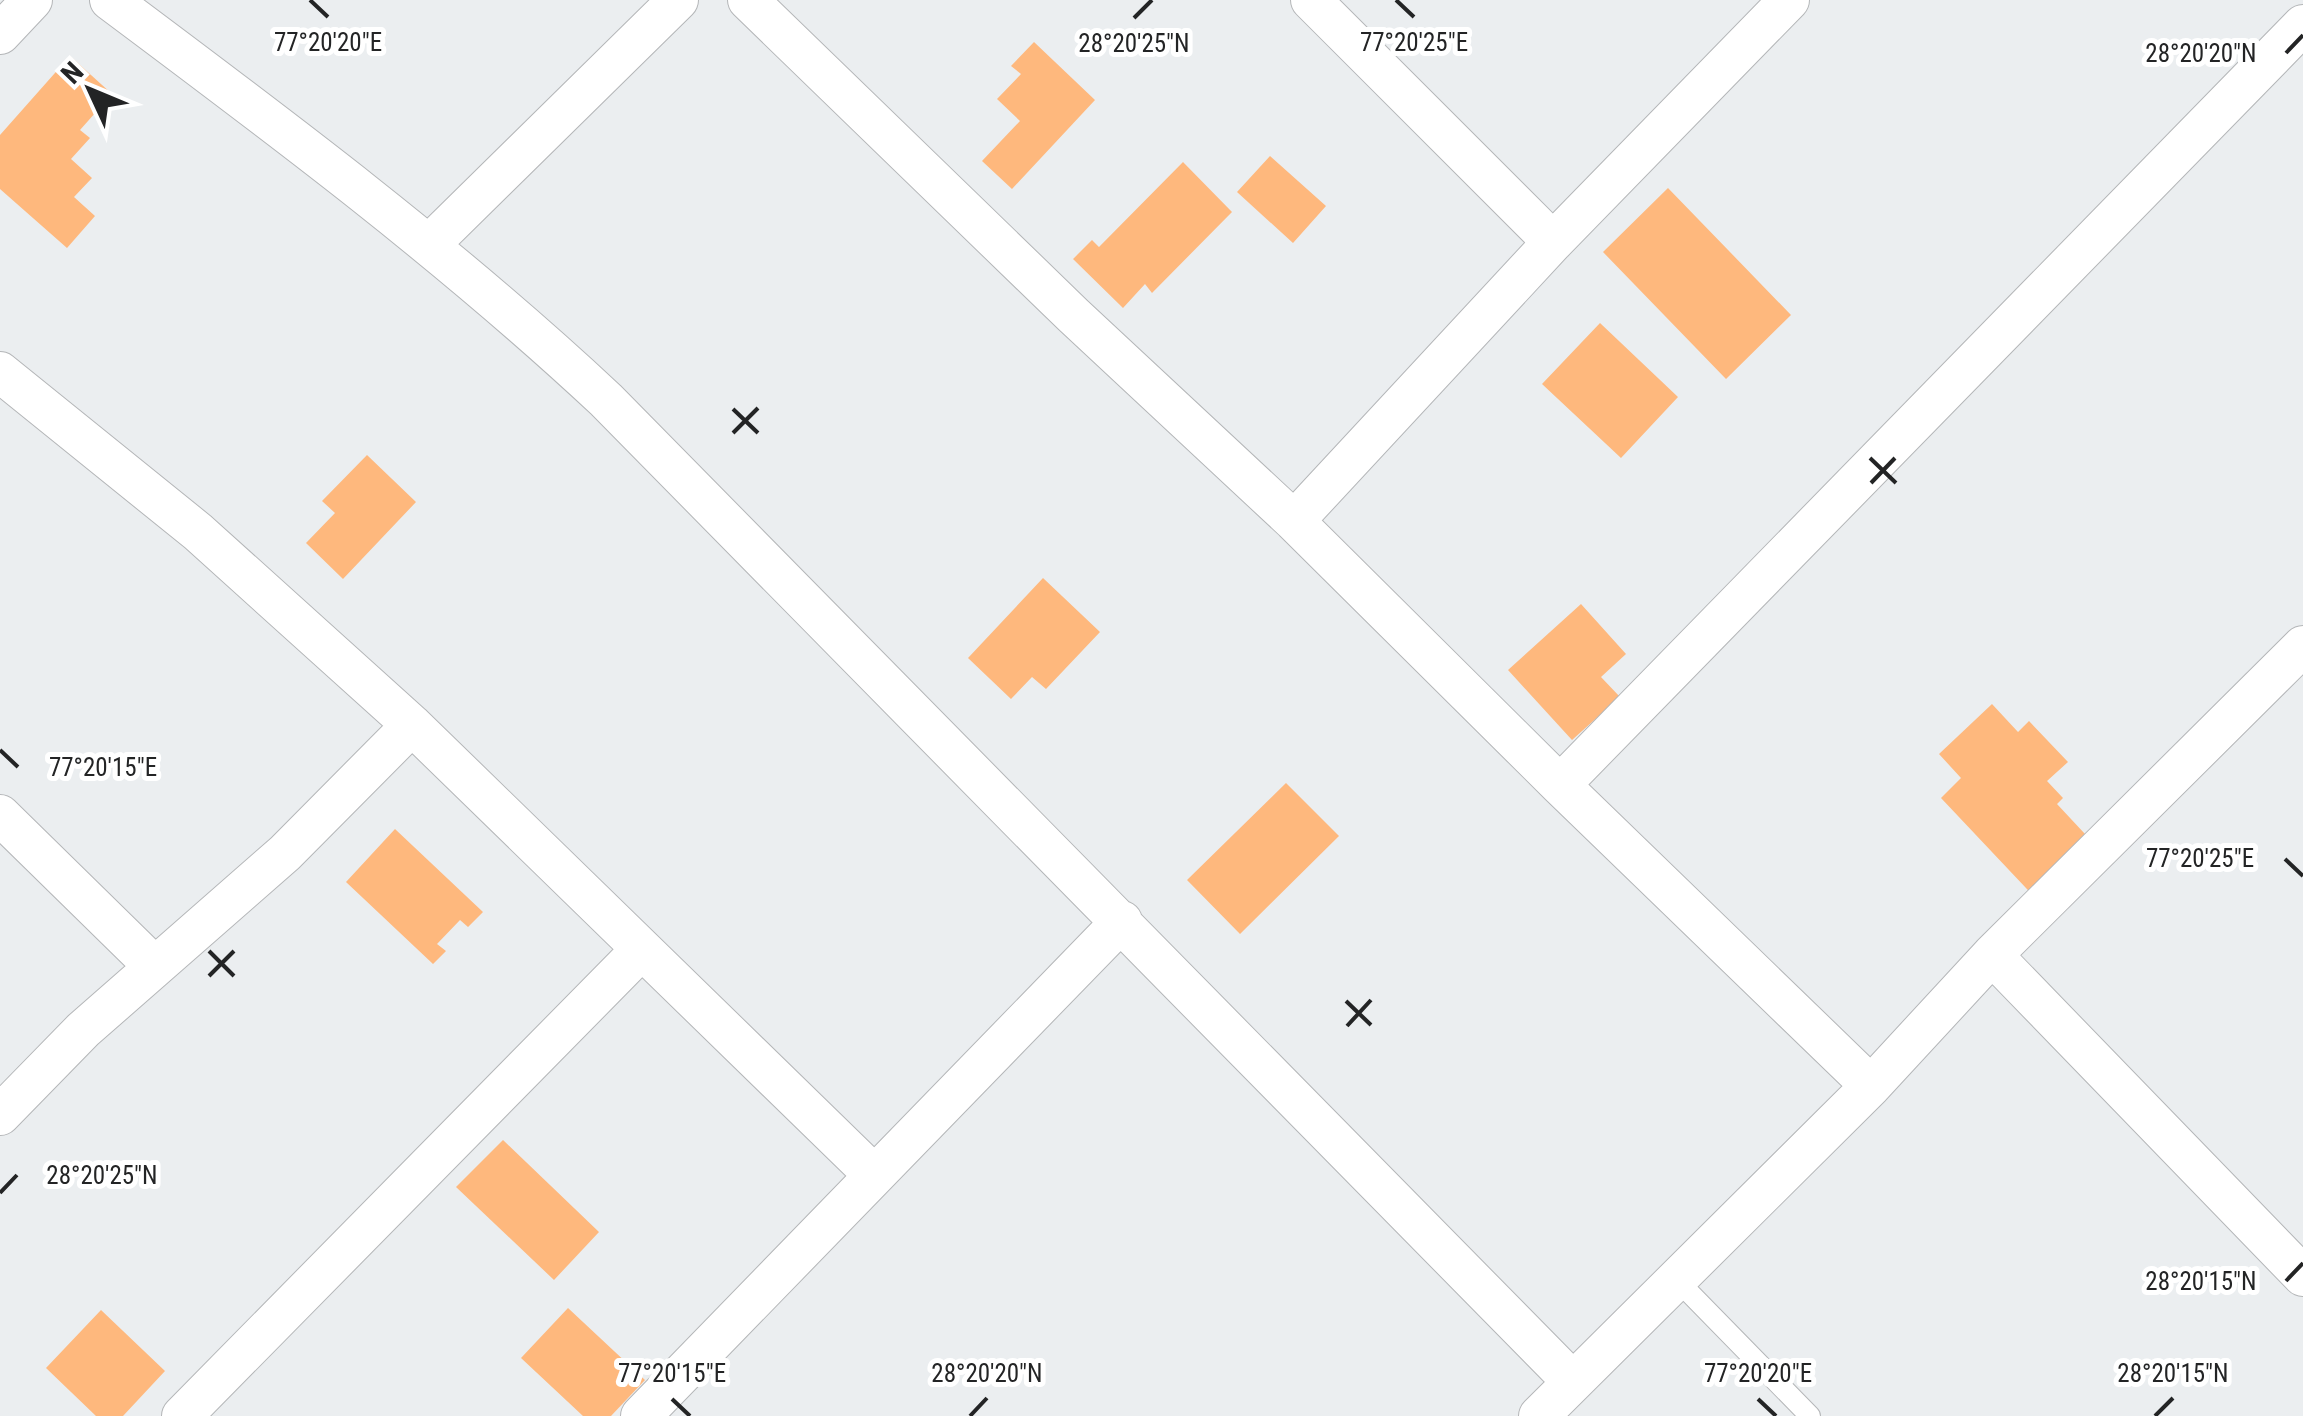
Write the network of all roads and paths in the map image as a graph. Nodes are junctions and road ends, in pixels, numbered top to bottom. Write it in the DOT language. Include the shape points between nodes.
graph roads {
  1 [pos="32,0"];
  2 [pos="110,0"];
  3 [pos="678,0"];
  4 [pos="748,0"];
  5 [pos="1311,0"];
  6 [pos="1789,0"];
  7 [pos="2303,25"];
  8 [pos="0,34"];
  9 [pos="1553,242"];
  10 [pos="430,244"];
  11 [pos="0,372"];
  12 [pos="1294,522"];
  13 [pos="2303,646"];
  14 [pos="412,725"];
  15 [pos="1560,785"];
  16 [pos="0,816"];
  17 [pos="1122,921"];
  18 [pos="642,949"];
  19 [pos="1992,955"];
  20 [pos="154,966"];
  21 [pos="1872,1086"];
  22 [pos="0,1114"];
  23 [pos="873,1174"];
  24 [pos="2303,1276"];
  25 [pos="1676,1279"];
  26 [pos="1573,1382"];
  27 [pos="182,1416"];
  28 [pos="641,1416"];
  29 [pos="1540,1416"];
  30 [pos="1810,1416"];
  1 -- 8 [label="street"];
  2 -- 10 [label="street"];
  3 -- 10 [label="street"];
  4 -- 12 [label="street"];
  5 -- 9 [label="street"];
  6 -- 9 [label="street"];
  7 -- 15 [label="street"];
  9 -- 12 [label="street"];
  10 -- 17 [label="street" via="606,400"];
  11 -- 14 [label="street" via="198,532"];
  12 -- 15 [label="street"];
  13 -- 19 [label="street"];
  14 -- 18 [label="street"];
  14 -- 20 [label="street" via="285,853"];
  15 -- 21 [label="street"];
  16 -- 20 [label="street"];
  17 -- 23 [label="street"];
  17 -- 26 [label="street"];
  18 -- 23 [label="street"];
  18 -- 27 [label="street"];
  19 -- 21 [label="street"];
  19 -- 24 [label="street"];
  20 -- 22 [label="street"];
  21 -- 25 [label="street"];
  23 -- 28 [label="street"];
  25 -- 26 [label="street"];
  25 -- 30 [label="lane"];
  26 -- 29 [label="street"];
}
